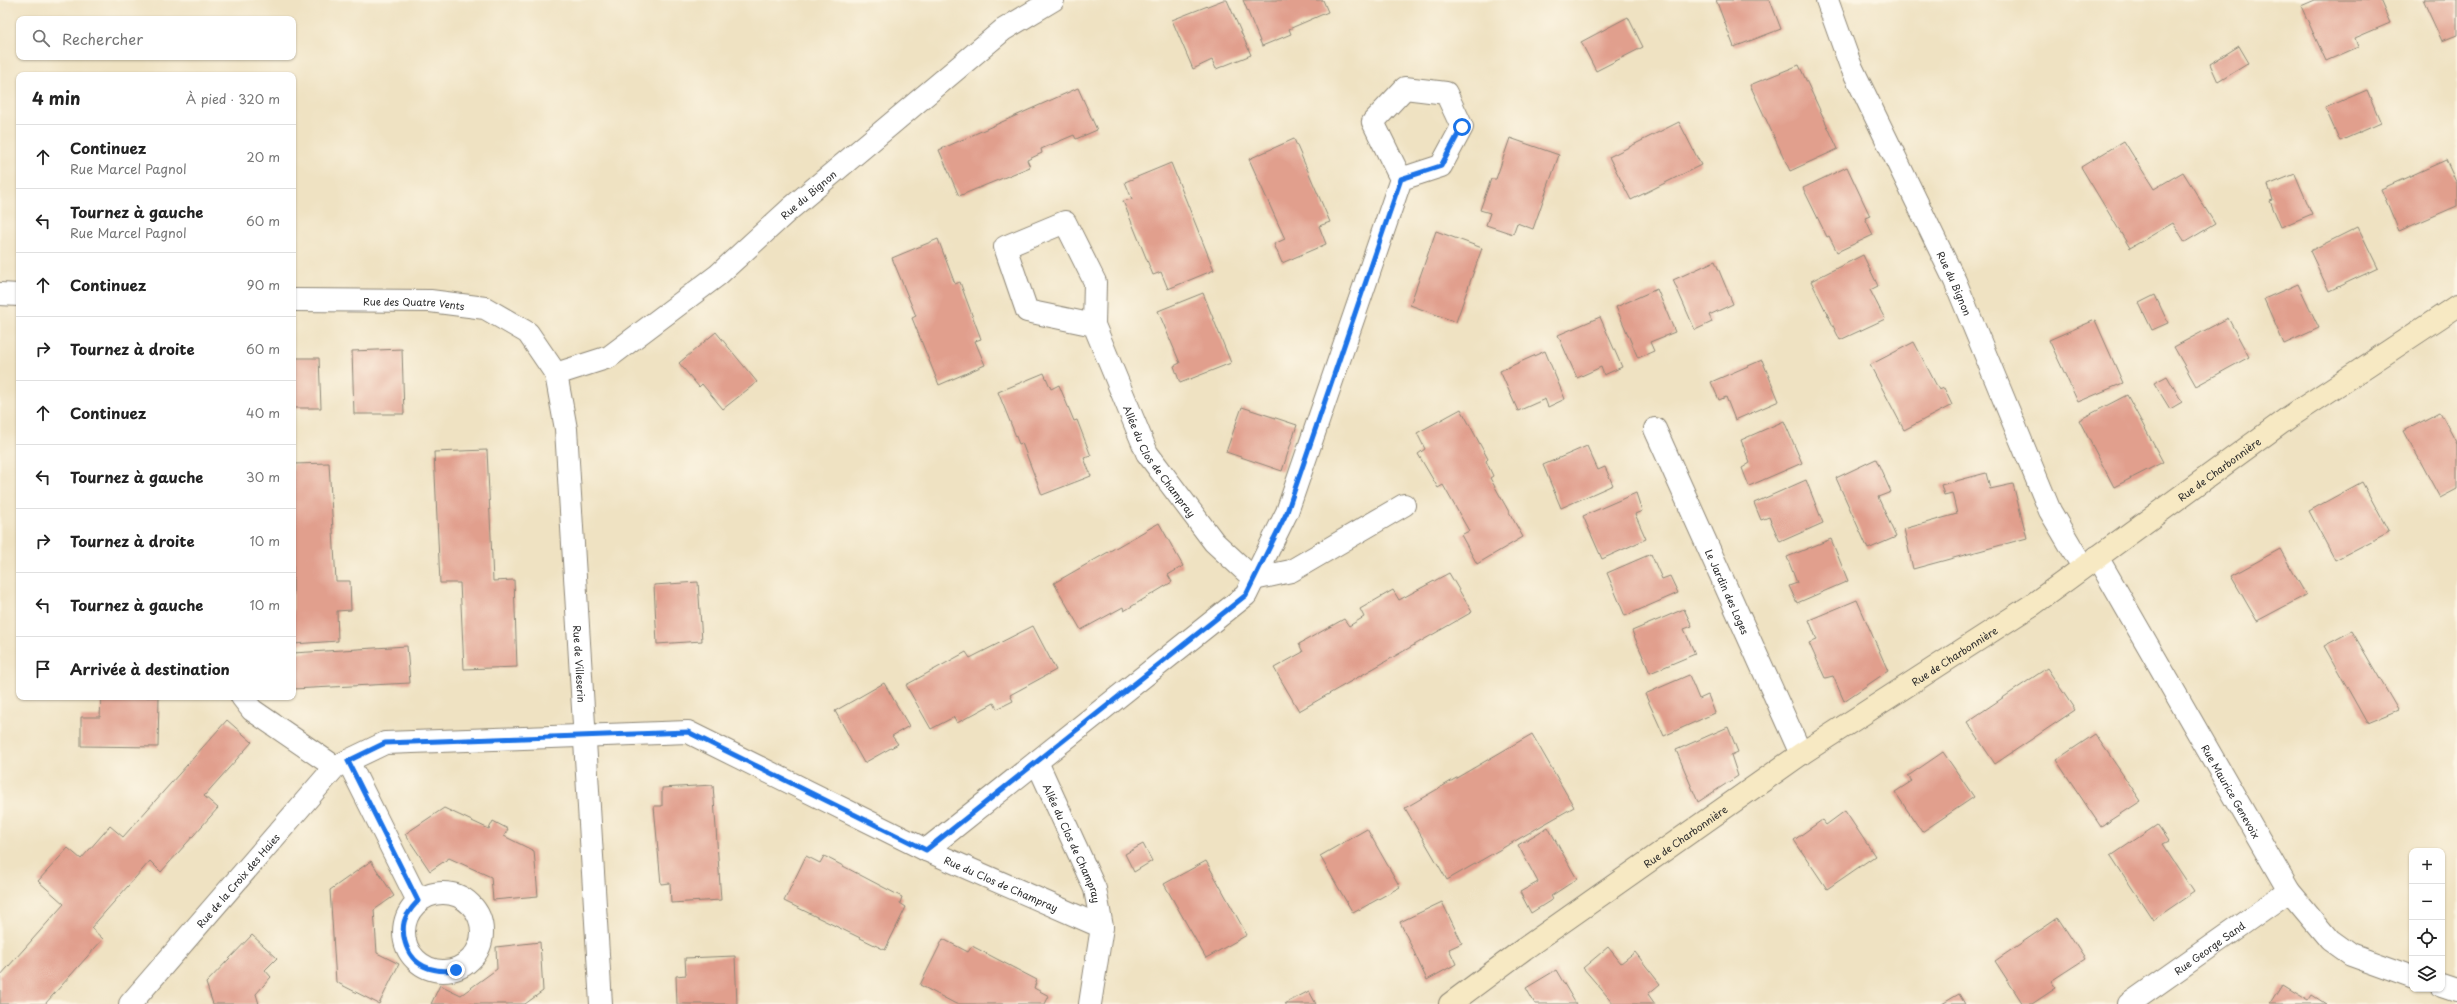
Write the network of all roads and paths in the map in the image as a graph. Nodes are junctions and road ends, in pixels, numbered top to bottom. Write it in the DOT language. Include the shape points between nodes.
graph roads {
  1 [pos="1053,0"];
  2 [pos="1827,0"];
  3 [pos="1401,179"];
  4 [pos="0,294"];
  5 [pos="16,295"];
  6 [pos="296,300"];
  7 [pos="2457,306"];
  8 [pos="1094,325"];
  9 [pos="528,333"];
  10 [pos="556,374"];
  11 [pos="1655,429"];
  12 [pos="1404,506"];
  13 [pos="2090,562"];
  14 [pos="1254,579"];
  15 [pos="244,700"];
  16 [pos="585,736"];
  17 [pos="1801,754"];
  18 [pos="1037,762"];
  19 [pos="342,764"];
  20 [pos="926,850"];
  21 [pos="2289,891"];
  22 [pos="418,901"];
  23 [pos="1102,927"];
  24 [pos="2409,976"];
  25 [pos="2445,987"];
  26 [pos="2457,991"];
  27 [pos="130,1004"];
  28 [pos="601,1004"];
  29 [pos="1090,1004"];
  30 [pos="1450,1004"];
  31 [pos="2129,1004"];
  1 -- 10 [label="street, Rue du Bignon" via="1003,30 790,209 718,275 609,357"];
  2 -- 13 [label="street, Rue du Bignon" via="1850,64 1955,281 2050,511"];
  3 -- 14 [label="street" via="1287,512"];
  4 -- 5 [label="street"];
  6 -- 9 [label="street, Rue des Quatre Vents" via="430,301 485,308"];
  7 -- 13 [label="street, Rue de Charbonnière" via="2288,418"];
  8 -- 8 [label="street, Allée du Clos de Champray" via="1095,282 1065,222 1004,247 1028,311"];
  8 -- 14 [label="street, Allée du Clos de Champray" via="1147,453 1214,542"];
  9 -- 10 [label="street, Rue de Villeserin"];
  10 -- 16 [label="street, Rue de Villeserin" via="566,429"];
  11 -- 17 [label="street, Le Jardin des Loges"];
  12 -- 14 [label="street" via="1290,571"];
  13 -- 17 [label="street, Rue de Charbonnière" via="2032,605"];
  13 -- 21 [label="street, Rue Maurice Genevoix"];
  14 -- 18 [label="street" via="1246,595"];
  15 -- 19 [label="street" via="252,710"];
  16 -- 19 [label="street, Rue de la Croix des Haies" via="385,743"];
  16 -- 20 [label="street, Rue du Clos de Champray" via="688,732"];
  16 -- 28 [label="street, Rue de Villeserin"];
  17 -- 30 [label="street, Rue de Charbonnière"];
  18 -- 20 [label="street"];
  18 -- 23 [label="street, Allée du Clos de Champray" via="1096,889"];
  19 -- 22 [label="street"];
  19 -- 27 [label="street, Rue de la Croix des Haies"];
  20 -- 23 [label="street, Rue du Clos de Champray"];
  21 -- 24 [label="street, Rue Maurice Genevoix" via="2330,940 2351,955"];
  21 -- 31 [label="street, Rue George Sand"];
  23 -- 29 [label="street"];
  25 -- 26 [label="street"];
}
